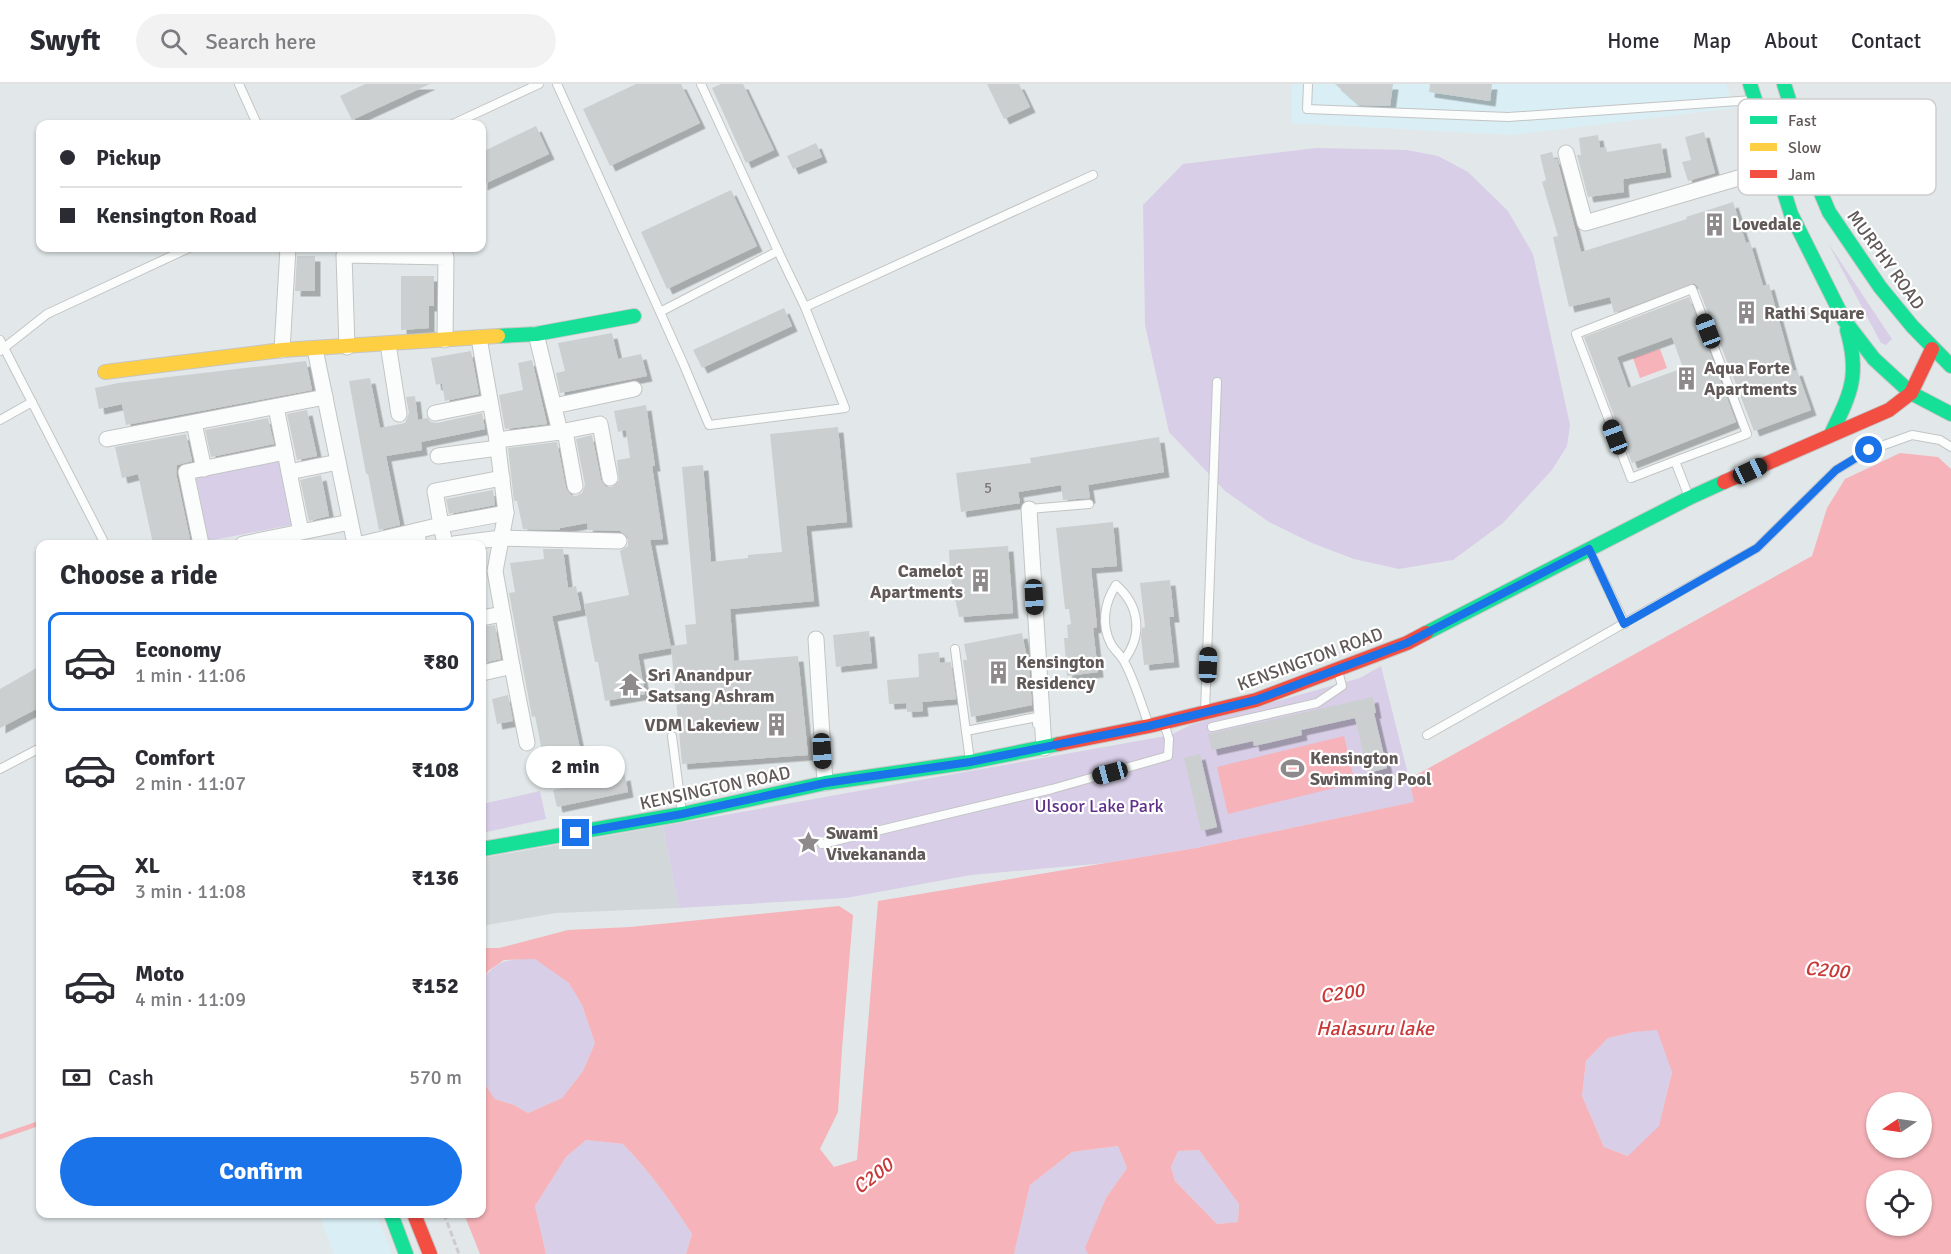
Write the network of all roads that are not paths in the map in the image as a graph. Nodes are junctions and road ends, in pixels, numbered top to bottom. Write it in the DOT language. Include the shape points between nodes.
graph roads {
  1 [pos="239,84"];
  2 [pos="539,84"];
  3 [pos="557,84"];
  4 [pos="701,84"];
  5 [pos="1308,84"];
  6 [pos="1750,84"];
  7 [pos="1784,84"];
  8 [pos="1755,99"];
  9 [pos="1789,99"];
  10 [pos="1738,101"];
  11 [pos="255,120"];
  12 [pos="462,120"];
  13 [pos="1566,153"];
  14 [pos="1093,175"];
  15 [pos="1738,178"];
  16 [pos="1785,195"];
  17 [pos="1822,195"];
  18 [pos="778,251"];
  19 [pos="180,252"];
  20 [pos="288,252"];
  21 [pos="805,307"];
  22 [pos="660,312"];
  23 [pos="634,316"];
  24 [pos="1844,320"];
  25 [pos="537,333"];
  26 [pos="479,338"];
  27 [pos="0,340"];
  28 [pos="445,340"];
  29 [pos="388,344"];
  30 [pos="347,347"];
  31 [pos="315,349"];
  32 [pos="1932,349"];
  33 [pos="3,350"];
  34 [pos="282,350"];
  35 [pos="1951,366"];
  36 [pos="105,372"];
  37 [pos="1217,382"];
  38 [pos="634,389"];
  39 [pos="1911,393"];
  40 [pos="325,397"];
  41 [pos="32,402"];
  42 [pos="490,402"];
  43 [pos="554,406"];
  44 [pos="276,407"];
  45 [pos="435,412"];
  46 [pos="399,414"];
  47 [pos="1951,414"];
  48 [pos="0,420"];
  49 [pos="194,423"];
  50 [pos="563,431"];
  51 [pos="1831,434"];
  52 [pos="107,439"];
  53 [pos="497,444"];
  54 [pos="1951,447"];
  55 [pos="285,452"];
  56 [pos="438,456"];
  57 [pos="1675,461"];
  58 [pos="338,462"];
  59 [pos="204,469"];
  60 [pos="289,471"];
  61 [pos="502,478"];
  62 [pos="610,478"];
  63 [pos="575,486"];
  64 [pos="1689,498"];
  65 [pos="1089,504"];
  66 [pos="1029,509"];
  67 [pos="506,513"];
  68 [pos="350,522"];
  69 [pos="441,525"];
  70 [pos="301,532"];
  71 [pos="418,538"];
  72 [pos="501,538"];
  73 [pos="103,540"];
  74 [pos="200,540"];
  75 [pos="262,540"];
  76 [pos="354,540"];
  77 [pos="399,540"];
  78 [pos="444,540"];
  79 [pos="485,540"];
  80 [pos="619,541"];
  81 [pos="1589,549"];
  82 [pos="488,572"];
  83 [pos="502,614"];
  84 [pos="486,617"];
  85 [pos="1624,624"];
  86 [pos="816,639"];
  87 [pos="955,649"];
  88 [pos="1124,660"];
  89 [pos="512,666"];
  90 [pos="1338,671"];
  91 [pos="486,672"];
  92 [pos="1205,713"];
  93 [pos="1164,723"];
  94 [pos="1149,726"];
  95 [pos="1212,727"];
  96 [pos="966,731"];
  97 [pos="1427,735"];
  98 [pos="672,736"];
  99 [pos="526,743"];
  100 [pos="1041,748"];
  101 [pos="36,750"];
  102 [pos="970,762"];
  103 [pos="0,769"];
  104 [pos="825,783"];
  105 [pos="682,814"];
  106 [pos="822,844"];
  107 [pos="486,848"];
  108 [pos="392,1218"];
  109 [pos="416,1218"];
  110 [pos="406,1254"];
  111 [pos="430,1254"];
  1 -- 11 [label="lane"];
  2 -- 12 [label="lane"];
  3 -- 22 [label="lane"];
  4 -- 18 [label="lane"];
  5 -- 10 [label="lane" via="1307,109 1508,117"];
  6 -- 8 [label="main road"];
  7 -- 9 [label="main road, MURPHY ROAD"];
  13 -- 15 [label="street" via="1585,223"];
  14 -- 21 [label="lane"];
  16 -- 24 [label="main road"];
  17 -- 32 [label="main road, MURPHY ROAD" via="1829,212 1880,287"];
  18 -- 21 [label="lane"];
  18 -- 22 [label="lane"];
  19 -- 33 [label="lane" via="47,314"];
  20 -- 34 [label="street"];
  21 -- 22 [label="lane" via="845,408 709,425"];
  23 -- 25 [label="main road"];
  24 -- 39 [label="main road" via="1874,359"];
  24 -- 51 [label="main road" via="1853,348 1856,378"];
  25 -- 26 [label="main road"];
  25 -- 43 [label="street"];
  26 -- 28 [label="main road"];
  26 -- 42 [label="street"];
  27 -- 33 [label="lane"];
  28 -- 29 [label="main road"];
  28 -- 30 [label="street" via="446,256 344,255"];
  29 -- 30 [label="main road"];
  29 -- 46 [label="street"];
  30 -- 31 [label="main road"];
  31 -- 34 [label="main road"];
  31 -- 40 [label="street"];
  32 -- 35 [label="main road, MURPHY ROAD"];
  32 -- 39 [label="main road, KENSINGTON ROAD"];
  33 -- 41 [label="lane"];
  34 -- 36 [label="main road"];
  37 -- 92 [label="lane"];
  38 -- 43 [label="street"];
  39 -- 47 [label="main road"];
  39 -- 51 [label="main road, KENSINGTON ROAD" via="1889,410"];
  40 -- 44 [label="street"];
  40 -- 58 [label="street"];
  41 -- 48 [label="lane"];
  41 -- 73 [label="lane"];
  42 -- 45 [label="street"];
  42 -- 53 [label="street"];
  43 -- 50 [label="street"];
  44 -- 49 [label="street"];
  44 -- 55 [label="street"];
  49 -- 52 [label="street"];
  49 -- 59 [label="street"];
  50 -- 53 [label="street"];
  50 -- 62 [label="street" via="600,424"];
  50 -- 63 [label="street"];
  51 -- 64 [label="main road, KENSINGTON ROAD"];
  53 -- 56 [label="street"];
  53 -- 61 [label="street"];
  54 -- 85 [label="lane" via="1940,440 1912,435 1869,450 1836,470 1757,548"];
  55 -- 59 [label="street"];
  55 -- 60 [label="street"];
  57 -- 57 [label="lane" via="1747,434 1692,289 1576,334 1631,478"];
  57 -- 64 [label="lane"];
  58 -- 60 [label="street"];
  58 -- 68 [label="street"];
  59 -- 74 [label="street" via="186,472"];
  60 -- 70 [label="street"];
  61 -- 67 [label="street"];
  61 -- 69 [label="street" via="435,491"];
  64 -- 81 [label="main road, KENSINGTON ROAD"];
  65 -- 66 [label="lane"];
  66 -- 100 [label="street"];
  67 -- 69 [label="street"];
  67 -- 72 [label="street"];
  68 -- 70 [label="street"];
  68 -- 76 [label="street"];
  69 -- 71 [label="street"];
  69 -- 78 [label="street"];
  70 -- 75 [label="street"];
  71 -- 77 [label="street"];
  72 -- 79 [label="street"];
  72 -- 80 [label="street"];
  72 -- 82 [label="street"];
  81 -- 85 [label="lane"];
  81 -- 90 [label="main road, KENSINGTON ROAD" via="1407,643"];
  82 -- 83 [label="street"];
  83 -- 84 [label="street"];
  83 -- 89 [label="street"];
  85 -- 97 [label="lane"];
  86 -- 104 [label="street"];
  87 -- 96 [label="lane"];
  88 -- 88 [label="lane" via="1111,644 1105,625 1107,604 1116,585 1133,606 1137,625 1134,644"];
  88 -- 94 [label="lane"];
  89 -- 91 [label="street"];
  89 -- 99 [label="street"];
  90 -- 92 [label="main road, KENSINGTON ROAD"];
  90 -- 95 [label="lane" via="1341,686 1317,703"];
  92 -- 93 [label="main road, KENSINGTON ROAD"];
  93 -- 94 [label="main road, KENSINGTON ROAD"];
  93 -- 106 [label="lane" via="1169,739 1168,756 1052,789"];
  94 -- 100 [label="main road, KENSINGTON ROAD"];
  96 -- 100 [label="lane" via="1037,717"];
  96 -- 102 [label="lane"];
  98 -- 105 [label="lane"];
  100 -- 102 [label="main road, KENSINGTON ROAD"];
  101 -- 103 [label="lane"];
  102 -- 104 [label="main road, KENSINGTON ROAD"];
  104 -- 105 [label="main road, KENSINGTON ROAD"];
  105 -- 107 [label="main road, KENSINGTON ROAD"];
  108 -- 110 [label="main road"];
  109 -- 111 [label="main road"];
}
